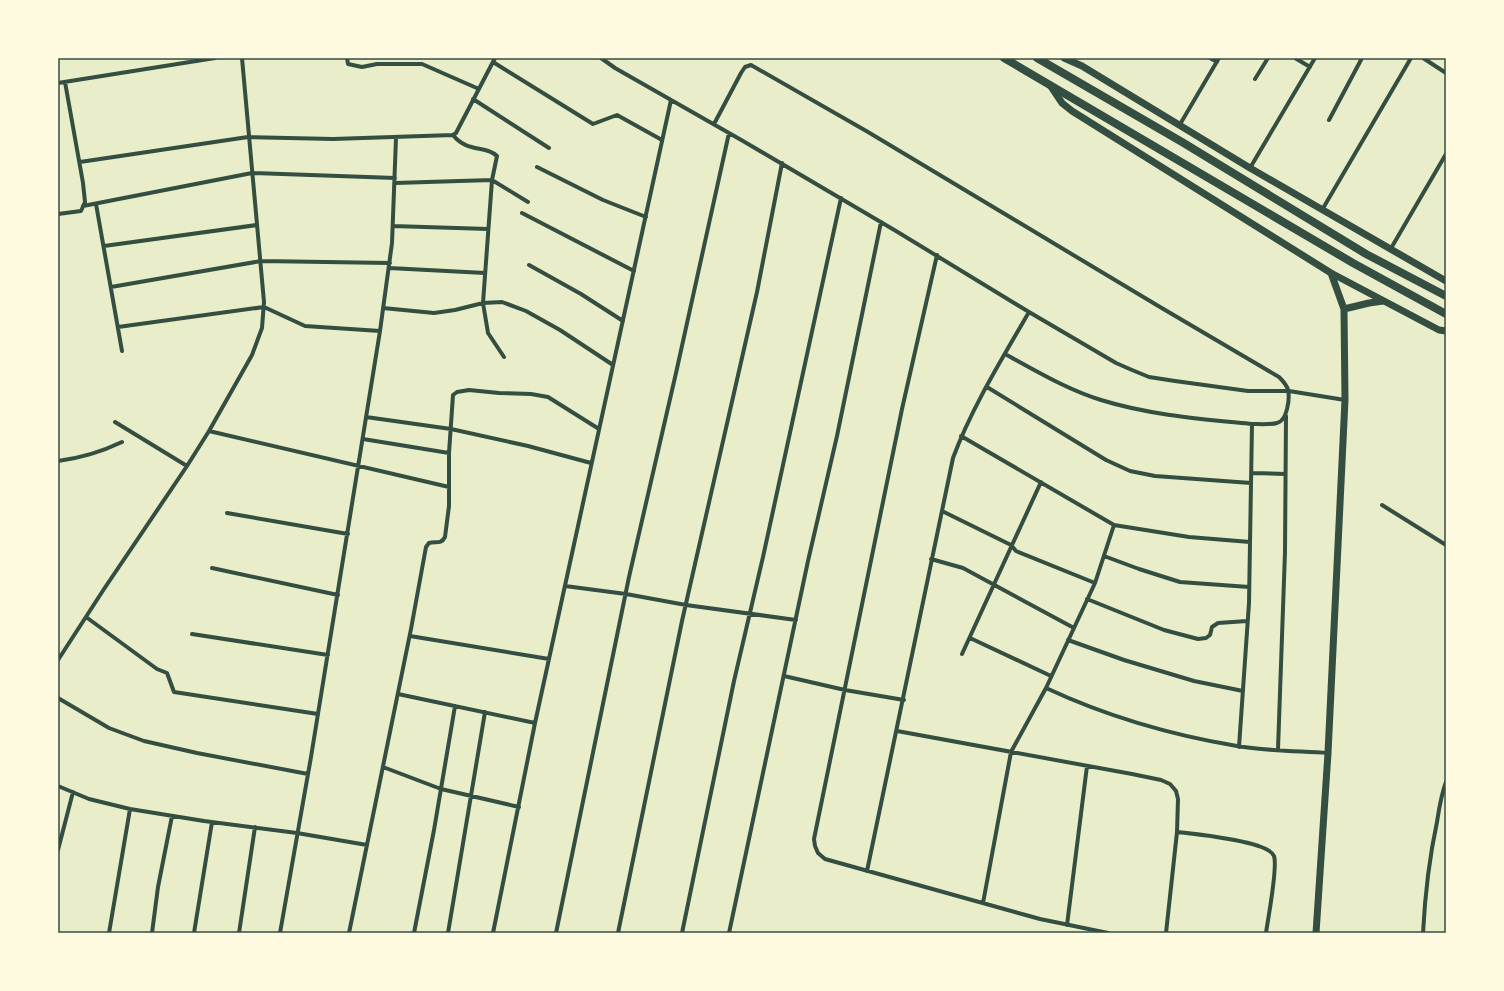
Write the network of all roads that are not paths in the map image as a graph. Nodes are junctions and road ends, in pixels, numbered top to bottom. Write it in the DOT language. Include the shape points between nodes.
graph roads {
  1 [pos="215,58"];
  2 [pos="242,58"];
  3 [pos="347,58"];
  4 [pos="601,58"];
  5 [pos="1004,58"];
  6 [pos="1037,58"];
  7 [pos="1064,58"];
  8 [pos="1210,58"];
  9 [pos="1268,58"];
  10 [pos="1295,58"];
  11 [pos="1315,58"];
  12 [pos="1362,58"];
  13 [pos="1411,58"];
  14 [pos="1423,58"];
  15 [pos="494,60"];
  16 [pos="1218,60"];
  17 [pos="1310,67"];
  18 [pos="1446,73"];
  19 [pos="1255,79"];
  20 [pos="64,82"];
  21 [pos="58,83"];
  22 [pos="1053,87"];
  23 [pos="479,89"];
  24 [pos="473,99"];
  25 [pos="671,100"];
  26 [pos="1329,120"];
  27 [pos="714,124"];
  28 [pos="1179,126"];
  29 [pos="729,132"];
  30 [pos="453,135"];
  31 [pos="248,137"];
  32 [pos="396,138"];
  33 [pos="662,140"];
  34 [pos="549,148"];
  35 [pos="1446,154"];
  36 [pos="80,162"];
  37 [pos="782,163"];
  38 [pos="537,167"];
  39 [pos="1250,168"];
  40 [pos="252,173"];
  41 [pos="395,180"];
  42 [pos="492,180"];
  43 [pos="841,198"];
  44 [pos="528,202"];
  45 [pos="96,204"];
  46 [pos="83,206"];
  47 [pos="1322,210"];
  48 [pos="522,213"];
  49 [pos="58,214"];
  50 [pos="646,217"];
  51 [pos="881,222"];
  52 [pos="258,225"];
  53 [pos="393,226"];
  54 [pos="488,230"];
  55 [pos="104,246"];
  56 [pos="1390,250"];
  57 [pos="937,255"];
  58 [pos="261,261"];
  59 [pos="390,263"];
  60 [pos="529,265"];
  61 [pos="389,268"];
  62 [pos="634,271"];
  63 [pos="485,273"];
  64 [pos="1330,273"];
  65 [pos="1446,281"];
  66 [pos="111,287"];
  67 [pos="1446,296"];
  68 [pos="1384,301"];
  69 [pos="483,304"];
  70 [pos="264,307"];
  71 [pos="383,308"];
  72 [pos="1344,309"];
  73 [pos="1029,312"];
  74 [pos="1446,314"];
  75 [pos="623,321"];
  76 [pos="118,327"];
  77 [pos="1446,330"];
  78 [pos="380,331"];
  79 [pos="122,351"];
  80 [pos="1005,354"];
  81 [pos="504,357"];
  82 [pos="613,365"];
  83 [pos="987,387"];
  84 [pos="1289,392"];
  85 [pos="1345,400"];
  86 [pos="1286,416"];
  87 [pos="366,417"];
  88 [pos="115,422"];
  89 [pos="1252,424"];
  90 [pos="451,429"];
  91 [pos="599,429"];
  92 [pos="208,431"];
  93 [pos="961,436"];
  94 [pos="363,439"];
  95 [pos="122,442"];
  96 [pos="450,453"];
  97 [pos="58,460"];
  98 [pos="591,463"];
  99 [pos="187,466"];
  100 [pos="359,466"];
  101 [pos="1251,473"];
  102 [pos="1286,474"];
  103 [pos="1041,482"];
  104 [pos="1251,483"];
  105 [pos="450,487"];
  106 [pos="1382,505"];
  107 [pos="942,511"];
  108 [pos="227,513"];
  109 [pos="1114,524"];
  110 [pos="348,534"];
  111 [pos="1250,542"];
  112 [pos="1446,545"];
  113 [pos="1011,546"];
  114 [pos="1104,556"];
  115 [pos="932,559"];
  116 [pos="212,568"];
  117 [pos="993,583"];
  118 [pos="1095,583"];
  119 [pos="565,586"];
  120 [pos="1249,586"];
  121 [pos="626,594"];
  122 [pos="338,595"];
  123 [pos="1088,599"];
  124 [pos="686,605"];
  125 [pos="750,613"];
  126 [pos="86,617"];
  127 [pos="796,620"];
  128 [pos="1247,621"];
  129 [pos="1074,628"];
  130 [pos="192,634"];
  131 [pos="410,636"];
  132 [pos="970,638"];
  133 [pos="1068,640"];
  134 [pos="962,654"];
  135 [pos="328,655"];
  136 [pos="549,659"];
  137 [pos="58,660"];
  138 [pos="784,676"];
  139 [pos="1051,676"];
  140 [pos="1046,688"];
  141 [pos="845,690"];
  142 [pos="1243,691"];
  143 [pos="398,694"];
  144 [pos="58,698"];
  145 [pos="904,700"];
  146 [pos="455,706"];
  147 [pos="485,712"];
  148 [pos="318,714"];
  149 [pos="535,723"];
  150 [pos="897,730"];
  151 [pos="1239,747"];
  152 [pos="1278,750"];
  153 [pos="1011,752"];
  154 [pos="1328,753"];
  155 [pos="1087,766"];
  156 [pos="383,767"];
  157 [pos="308,774"];
  158 [pos="1446,782"];
  159 [pos="58,786"];
  160 [pos="441,789"];
  161 [pos="73,792"];
  162 [pos="472,796"];
  163 [pos="518,807"];
  164 [pos="130,809"];
  165 [pos="172,816"];
  166 [pos="212,822"];
  167 [pos="255,827"];
  168 [pos="1177,832"];
  169 [pos="298,833"];
  170 [pos="367,845"];
  171 [pos="58,850"];
  172 [pos="867,872"];
  173 [pos="983,903"];
  174 [pos="1067,925"];
  175 [pos="109,933"];
  176 [pos="152,933"];
  177 [pos="194,933"];
  178 [pos="239,933"];
  179 [pos="280,933"];
  180 [pos="349,933"];
  181 [pos="414,933"];
  182 [pos="448,933"];
  183 [pos="493,933"];
  184 [pos="556,933"];
  185 [pos="618,933"];
  186 [pos="682,933"];
  187 [pos="729,933"];
  188 [pos="1108,933"];
  189 [pos="1166,933"];
  190 [pos="1266,933"];
  191 [pos="1316,933"];
  192 [pos="1422,933"];
  1 -- 20 [label="street"];
  2 -- 31 [label="street"];
  3 -- 23 [label="street" via="348,64 362,67 377,64 422,64"];
  4 -- 25 [label="street"];
  5 -- 22 [label="main road"];
  6 -- 67 [label="main road" via="1182,142 1366,254"];
  7 -- 28 [label="street" via="1082,66"];
  8 -- 16 [label="street"];
  9 -- 19 [label="street"];
  10 -- 17 [label="street"];
  11 -- 17 [label="street"];
  12 -- 26 [label="street"];
  13 -- 47 [label="street"];
  14 -- 18 [label="street"];
  15 -- 23 [label="street"];
  15 -- 33 [label="street" via="593,124 617,115"];
  16 -- 28 [label="street"];
  17 -- 39 [label="street"];
  20 -- 21 [label="street"];
  20 -- 36 [label="street"];
  22 -- 64 [label="street" via="1062,103 1072,111"];
  22 -- 74 [label="main road" via="1353,263"];
  23 -- 24 [label="street"];
  24 -- 30 [label="street"];
  24 -- 34 [label="street"];
  25 -- 27 [label="street"];
  25 -- 33 [label="street"];
  27 -- 29 [label="street"];
  27 -- 84 [label="street" via="741,73 745,67 751,65 1279,377"];
  28 -- 39 [label="street"];
  29 -- 37 [label="street"];
  29 -- 121 [label="street"];
  30 -- 32 [label="street"];
  30 -- 42 [label="street" via="463,145 495,154 497,159"];
  31 -- 32 [label="street"];
  31 -- 36 [label="street"];
  31 -- 40 [label="street"];
  32 -- 41 [label="street"];
  33 -- 50 [label="street"];
  35 -- 56 [label="street"];
  36 -- 46 [label="street" via="86,202"];
  37 -- 43 [label="street"];
  37 -- 124 [label="street" via="755,299"];
  38 -- 50 [label="street" via="604,200"];
  39 -- 47 [label="street"];
  40 -- 41 [label="street"];
  40 -- 45 [label="street"];
  40 -- 52 [label="street"];
  41 -- 42 [label="street"];
  41 -- 53 [label="street"];
  42 -- 44 [label="street"];
  42 -- 54 [label="street"];
  43 -- 51 [label="street"];
  43 -- 125 [label="street"];
  45 -- 46 [label="street"];
  45 -- 55 [label="street"];
  46 -- 49 [label="street" via="81,211"];
  47 -- 56 [label="street"];
  48 -- 62 [label="street"];
  50 -- 62 [label="street"];
  51 -- 57 [label="street"];
  51 -- 127 [label="street"];
  52 -- 55 [label="street"];
  52 -- 58 [label="street"];
  53 -- 54 [label="street"];
  53 -- 59 [label="street"];
  54 -- 63 [label="street"];
  55 -- 66 [label="street"];
  56 -- 65 [label="street"];
  57 -- 73 [label="street"];
  57 -- 141 [label="street" via="902,409"];
  58 -- 59 [label="street"];
  58 -- 66 [label="street"];
  58 -- 70 [label="street"];
  59 -- 61 [label="street"];
  60 -- 75 [label="street"];
  61 -- 63 [label="street"];
  61 -- 71 [label="street"];
  62 -- 75 [label="street"];
  63 -- 69 [label="street"];
  64 -- 68 [label="street"];
  64 -- 72 [label="street"];
  66 -- 76 [label="street"];
  68 -- 72 [label="street"];
  68 -- 77 [label="street" via="1439,330"];
  69 -- 71 [label="street" via="434,313"];
  69 -- 81 [label="street" via="488,333"];
  69 -- 82 [label="street" via="502,302 526,311"];
  70 -- 76 [label="street"];
  70 -- 78 [label="street" via="305,326"];
  70 -- 92 [label="street" via="262,328 252,355"];
  71 -- 78 [label="street"];
  72 -- 85 [label="street"];
  73 -- 80 [label="street"];
  73 -- 84 [label="street" via="1116,363 1149,377 1248,391"];
  75 -- 82 [label="street"];
  76 -- 79 [label="street"];
  78 -- 87 [label="street"];
  80 -- 83 [label="street"];
  80 -- 89 [label="street" via="1066,386 1101,400 1150,412"];
  82 -- 91 [label="street"];
  83 -- 93 [label="street"];
  83 -- 104 [label="street" via="1106,460 1130,471 1155,476"];
  84 -- 85 [label="street"];
  84 -- 86 [label="street"];
  85 -- 154 [label="street"];
  86 -- 89 [label="street" via="1277,423"];
  86 -- 102 [label="street"];
  87 -- 90 [label="street"];
  87 -- 94 [label="street"];
  88 -- 99 [label="street"];
  89 -- 101 [label="street"];
  90 -- 91 [label="street" via="453,395 469,390 548,397"];
  90 -- 96 [label="street"];
  90 -- 98 [label="street"];
  91 -- 98 [label="street"];
  92 -- 99 [label="street"];
  92 -- 100 [label="street"];
  93 -- 103 [label="street"];
  93 -- 107 [label="street" via="953,458"];
  94 -- 96 [label="street"];
  94 -- 100 [label="street"];
  95 -- 97 [label="street" via="100,452"];
  96 -- 105 [label="street"];
  98 -- 119 [label="street"];
  99 -- 126 [label="street"];
  100 -- 105 [label="street"];
  100 -- 110 [label="street"];
  101 -- 102 [label="street"];
  101 -- 104 [label="street"];
  102 -- 152 [label="street"];
  103 -- 109 [label="street"];
  103 -- 113 [label="street"];
  104 -- 111 [label="street"];
  105 -- 131 [label="street" via="445,537 443,542 429,543 426,547"];
  106 -- 112 [label="street"];
  107 -- 113 [label="street"];
  107 -- 115 [label="street"];
  108 -- 110 [label="street"];
  109 -- 111 [label="street" via="1189,537"];
  109 -- 114 [label="street"];
  110 -- 122 [label="street"];
  111 -- 120 [label="street"];
  113 -- 117 [label="street"];
  113 -- 118 [label="street" via="1016,551"];
  114 -- 118 [label="street"];
  114 -- 120 [label="street" via="1180,582"];
  115 -- 117 [label="street" via="963,568"];
  115 -- 145 [label="street"];
  116 -- 122 [label="street"];
  117 -- 129 [label="street"];
  117 -- 132 [label="street"];
  118 -- 123 [label="street"];
  119 -- 121 [label="street"];
  119 -- 136 [label="street"];
  120 -- 128 [label="street"];
  121 -- 124 [label="street"];
  121 -- 184 [label="street"];
  122 -- 135 [label="street"];
  123 -- 128 [label="street" via="1164,630 1198,639 1210,635 1212,627 1218,623"];
  123 -- 129 [label="street"];
  124 -- 125 [label="street"];
  124 -- 185 [label="street"];
  125 -- 127 [label="street"];
  125 -- 186 [label="street"];
  126 -- 137 [label="street"];
  126 -- 148 [label="street" via="157,669 167,673 174,692"];
  127 -- 138 [label="street"];
  128 -- 142 [label="street"];
  129 -- 133 [label="street"];
  130 -- 135 [label="street"];
  131 -- 136 [label="street"];
  131 -- 143 [label="street"];
  132 -- 134 [label="street"];
  132 -- 139 [label="street"];
  133 -- 139 [label="street"];
  133 -- 142 [label="street" via="1194,681"];
  135 -- 148 [label="street"];
  136 -- 149 [label="street"];
  138 -- 141 [label="street"];
  138 -- 187 [label="street"];
  139 -- 140 [label="street"];
  140 -- 151 [label="street" via="1101,712 1183,736"];
  140 -- 153 [label="street"];
  141 -- 145 [label="street"];
  141 -- 172 [label="street" via="814,846 824,858"];
  142 -- 151 [label="street"];
  143 -- 146 [label="street"];
  143 -- 156 [label="street"];
  144 -- 157 [label="street" via="109,728 144,741"];
  145 -- 150 [label="street"];
  146 -- 147 [label="street"];
  146 -- 160 [label="street"];
  147 -- 149 [label="street"];
  147 -- 162 [label="street"];
  148 -- 157 [label="street"];
  149 -- 163 [label="street"];
  150 -- 153 [label="street"];
  150 -- 172 [label="street"];
  151 -- 152 [label="street"];
  152 -- 154 [label="street"];
  153 -- 155 [label="street"];
  153 -- 173 [label="street"];
  154 -- 191 [label="street"];
  155 -- 168 [label="street" via="1161,780 1170,784 1178,798"];
  155 -- 174 [label="street"];
  156 -- 160 [label="street"];
  156 -- 170 [label="street"];
  157 -- 169 [label="street"];
  158 -- 192 [label="street" via="1433,842"];
  159 -- 161 [label="street"];
  160 -- 162 [label="street"];
  160 -- 181 [label="street"];
  161 -- 164 [label="street"];
  161 -- 171 [label="street"];
  162 -- 163 [label="street"];
  162 -- 182 [label="street"];
  163 -- 183 [label="street"];
  164 -- 165 [label="street"];
  164 -- 175 [label="street"];
  165 -- 166 [label="street"];
  165 -- 176 [label="street"];
  166 -- 167 [label="street"];
  166 -- 177 [label="street"];
  167 -- 169 [label="street"];
  167 -- 178 [label="street"];
  168 -- 189 [label="street"];
  168 -- 190 [label="street" via="1241,841 1269,850 1273,854 1275,868"];
  169 -- 170 [label="street"];
  169 -- 179 [label="street"];
  170 -- 180 [label="street"];
  172 -- 173 [label="street"];
  173 -- 174 [label="street"];
  174 -- 188 [label="street"];
}
